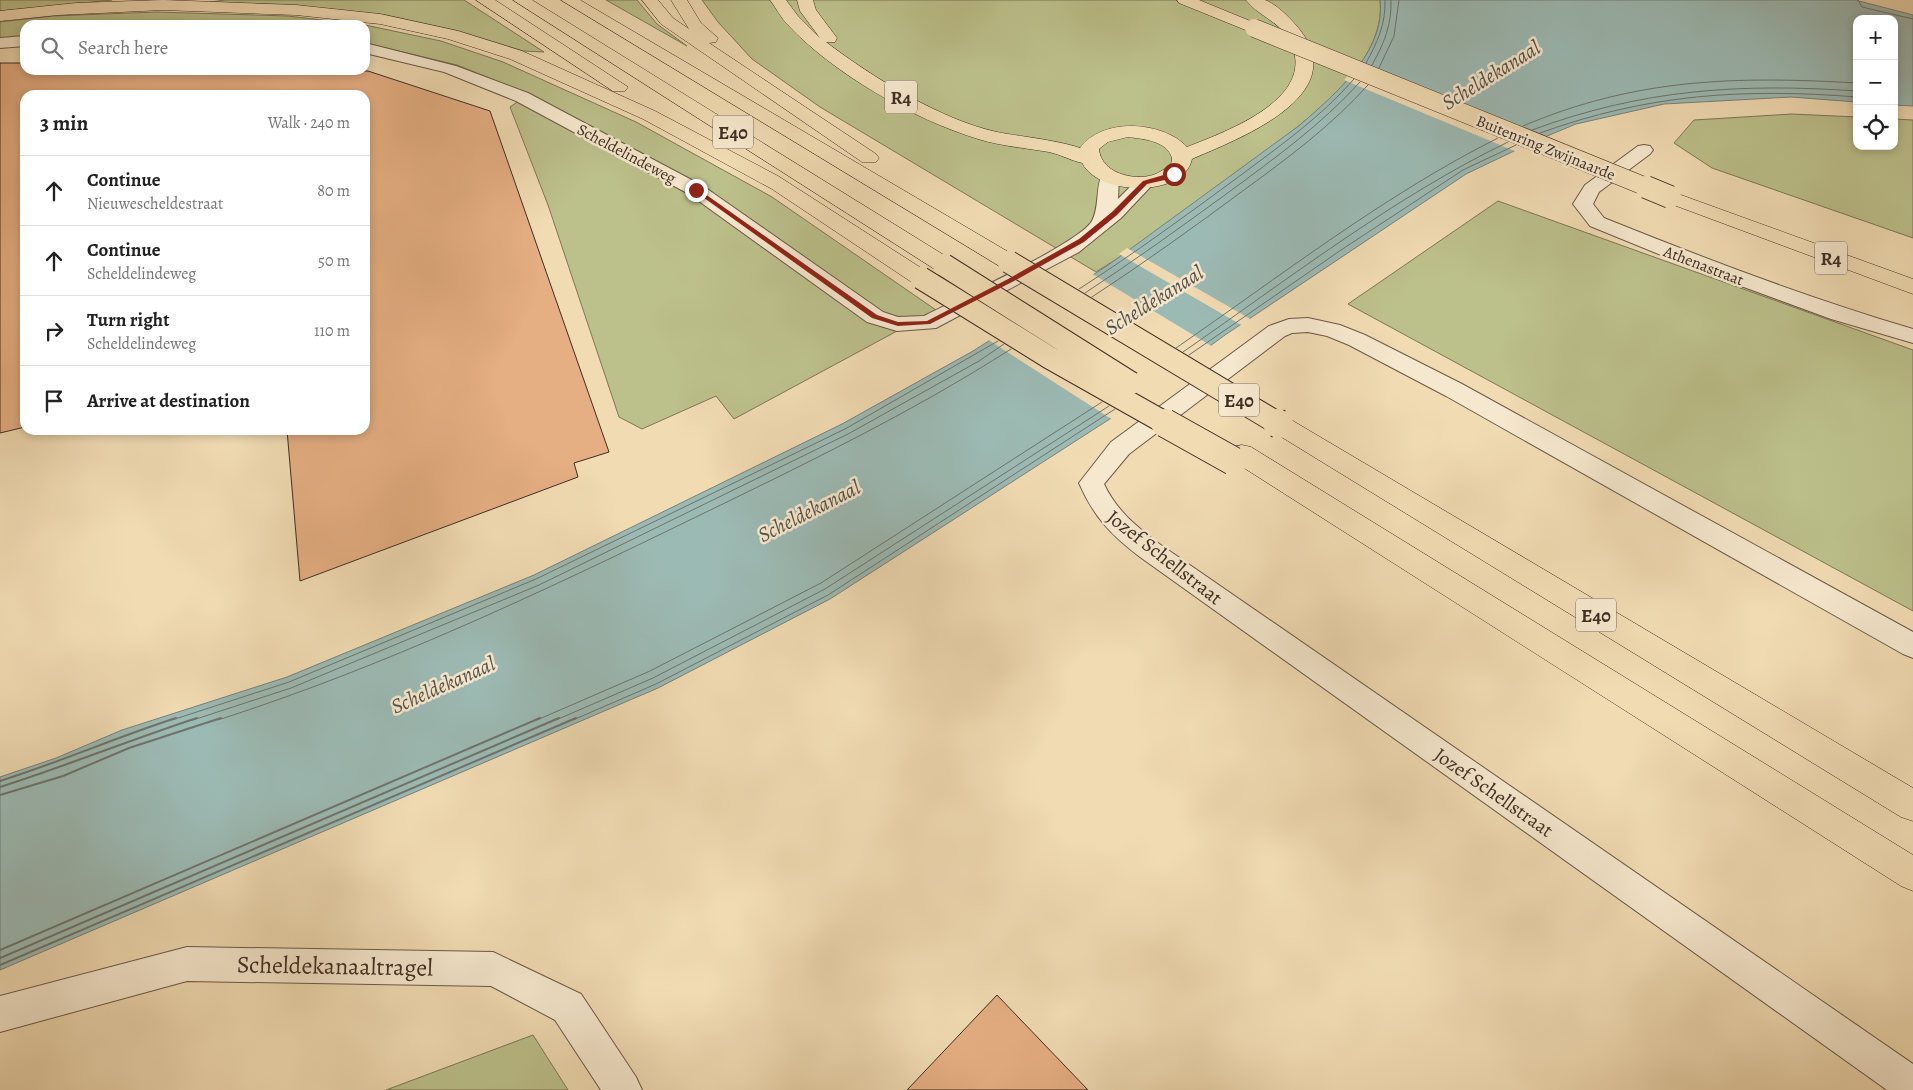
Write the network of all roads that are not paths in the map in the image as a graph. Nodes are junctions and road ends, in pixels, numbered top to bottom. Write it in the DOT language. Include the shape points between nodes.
graph roads {
  1 [pos="162,0"];
  2 [pos="484,0"];
  3 [pos="521,0"];
  4 [pos="569,0"];
  5 [pos="650,0"];
  6 [pos="679,0"];
  7 [pos="778,0"];
  8 [pos="805,0"];
  9 [pos="1185,0"];
  10 [pos="1254,0"];
  11 [pos="59,10"];
  12 [pos="0,16"];
  13 [pos="20,41"];
  14 [pos="0,43"];
  15 [pos="370,49"];
  16 [pos="760,82"];
  17 [pos="1222,138"];
  18 [pos="1169,141"];
  19 [pos="1644,150"];
  20 [pos="1091,151"];
  21 [pos="1182,156"];
  22 [pos="1110,177"];
  23 [pos="1146,182"];
  24 [pos="786,189"];
  25 [pos="1102,225"];
  26 [pos="982,243"];
  27 [pos="1018,266"];
  28 [pos="1913,287"];
  29 [pos="1913,336"];
  30 [pos="1237,457"];
  31 [pos="1913,646"];
  32 [pos="1913,806"];
  33 [pos="1913,874"];
  34 [pos="0,1014"];
  35 [pos="1913,1086"];
  36 [pos="623,1090"];
  1 -- 11 [label="main road"];
  2 -- 24 [label="main road"];
  3 -- 30 [label="main road, E40, bridge" via="944,265"];
  4 -- 26 [label="main road, E40"];
  5 -- 16 [label="main road" via="668,21"];
  6 -- 16 [label="main road" via="695,26"];
  7 -- 20 [label="main road, R4" via="792,21 836,58 940,119 986,136"];
  8 -- 20 [label="main road, R4" via="808,12 835,44 933,103 958,115 1009,131"];
  9 -- 28 [label="main road, Buitenring Zwijnaarde / R4, bridge" via="1670,197"];
  10 -- 17 [label="main road" via="1268,8 1300,40 1306,54 1304,72 1295,92 1276,110 1247,128"];
  11 -- 12 [label="main road"];
  11 -- 24 [label="main road" via="163,5 296,10 380,19 452,35 516,55 649,115"];
  13 -- 14 [label="street"];
  15 -- 27 [label="street, Scheldelindeweg" via="450,69 522,97 696,190 875,317 898,324 928,323"];
  16 -- 26 [label="main road"];
  17 -- 18 [label="main road"];
  17 -- 21 [label="main road"];
  18 -- 20 [label="main road" via="1128,131 1108,135"];
  18 -- 21 [label="main road"];
  19 -- 29 [label="street, Athenastraat" via="1592,188 1583,204 1597,222 1707,267 1839,314"];
  20 -- 22 [label="main road" via="1100,172"];
  21 -- 23 [label="main road" via="1180,168 1174,174"];
  22 -- 23 [label="main road"];
  22 -- 25 [label="street"];
  23 -- 25 [label="street, Scheldelindeweg"];
  24 -- 30 [label="main road, bridge" via="1050,358"];
  25 -- 27 [label="street, Scheldelindeweg" via="1072,248"];
  26 -- 27 [label="main road, E40"];
  27 -- 32 [label="main road, E40, bridge"];
  30 -- 33 [label="main road, E40" via="1377,538"];
  31 -- 35 [label="street, Jozef Schellstraat" via="1454,390 1357,340 1308,325 1289,326 1277,331 1120,448 1091,484 1101,508 1149,550"];
  34 -- 36 [label="street, Scheldekanaaltragel" via="187,964 493,969 568,1007"];
}
